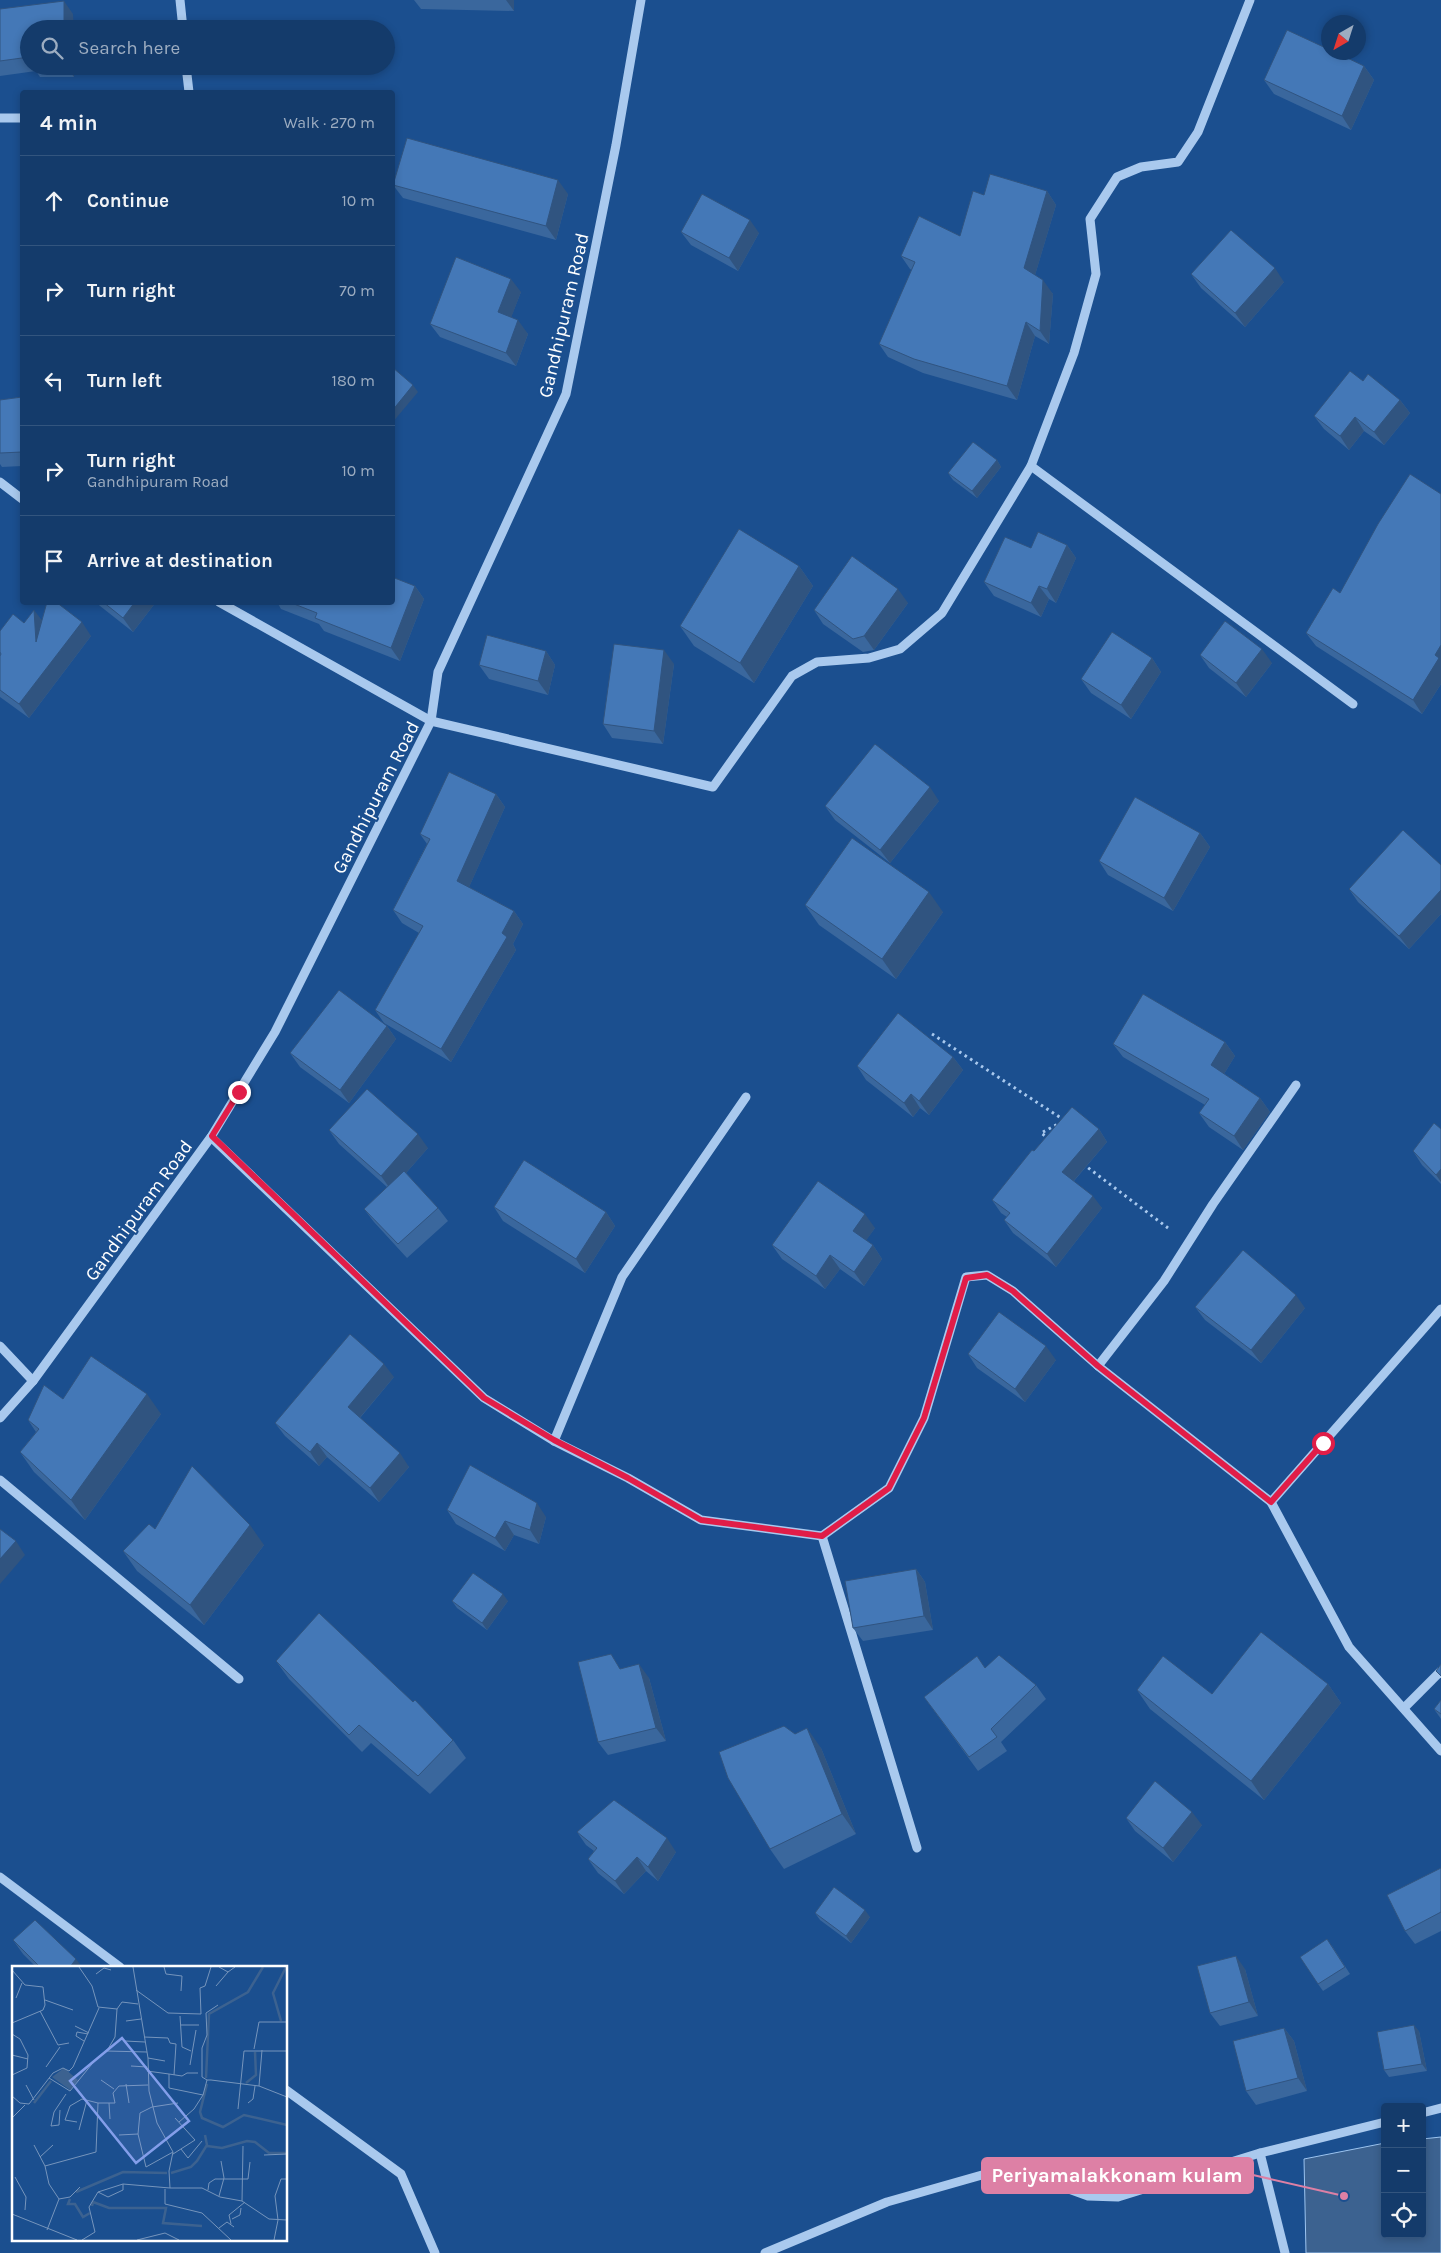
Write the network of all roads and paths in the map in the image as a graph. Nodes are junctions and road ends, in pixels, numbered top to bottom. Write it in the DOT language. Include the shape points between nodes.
graph roads {
  1 [pos="180,0"];
  2 [pos="641,0"];
  3 [pos="1250,0"];
  4 [pos="182,20"];
  5 [pos="187,75"];
  6 [pos="189,90"];
  7 [pos="0,118"];
  8 [pos="20,118"];
  9 [pos="1031,466"];
  10 [pos="0,482"];
  11 [pos="20,497"];
  12 [pos="224,605"];
  13 [pos="1353,704"];
  14 [pos="432,721"];
  15 [pos="932,1034"];
  16 [pos="1296,1085"];
  17 [pos="746,1097"];
  18 [pos="212,1136"];
  19 [pos="1057,1145"];
  20 [pos="1080,1162"];
  21 [pos="1188,1244"];
  22 [pos="1441,1309"];
  23 [pos="0,1346"];
  24 [pos="1098,1366"];
  25 [pos="33,1381"];
  26 [pos="0,1418"];
  27 [pos="554,1440"];
  28 [pos="0,1480"];
  29 [pos="1271,1502"];
  30 [pos="822,1536"];
  31 [pos="1441,1671"];
  32 [pos="239,1679"];
  33 [pos="1404,1708"];
  34 [pos="1441,1751"];
  35 [pos="917,1848"];
  36 [pos="0,1877"];
  37 [pos="119,1966"];
  38 [pos="288,2091"];
  39 [pos="1441,2108"];
  40 [pos="1426,2112"];
  41 [pos="1381,2123"];
  42 [pos="1260,2153"];
  43 [pos="435,2253"];
  44 [pos="765,2253"];
  45 [pos="1285,2253"];
  1 -- 4 [label="street"];
  2 -- 14 [label="street, Gandhipuram Road" via="616,146 566,394 438,672"];
  3 -- 9 [label="street" via="1198,132 1178,162 1141,167 1116,178 1090,219 1096,274 1074,353"];
  5 -- 6 [label="street"];
  7 -- 8 [label="street"];
  9 -- 13 [label="street"];
  9 -- 14 [label="street" via="942,613 900,649 869,658 818,662 792,676 713,787"];
  10 -- 11 [label="street"];
  12 -- 14 [label="street"];
  14 -- 18 [label="street, Gandhipuram Road" via="276,1032"];
  15 -- 19 [label="path" via="1065,1120 1041,1133"];
  16 -- 21 [label="street"];
  17 -- 27 [label="street" via="622,1277"];
  18 -- 25 [label="street, Gandhipuram Road"];
  18 -- 27 [label="street" via="484,1398"];
  20 -- 21 [label="path"];
  21 -- 24 [label="street" via="1164,1281"];
  22 -- 29 [label="street"];
  23 -- 25 [label="street"];
  24 -- 29 [label="street"];
  24 -- 30 [label="street" via="1013,1291 987,1275 966,1278 924,1418 889,1488"];
  25 -- 26 [label="street, Gandhipuram Road"];
  27 -- 30 [label="street" via="701,1520"];
  28 -- 32 [label="street"];
  29 -- 33 [label="street" via="1349,1647"];
  30 -- 35 [label="street"];
  31 -- 33 [label="street"];
  33 -- 34 [label="street"];
  36 -- 37 [label="street"];
  38 -- 43 [label="street" via="401,2174"];
  39 -- 40 [label="street"];
  41 -- 42 [label="street"];
  42 -- 44 [label="street" via="1118,2197 1088,2196 1044,2180 989,2173 887,2202"];
  42 -- 45 [label="street"];
}
